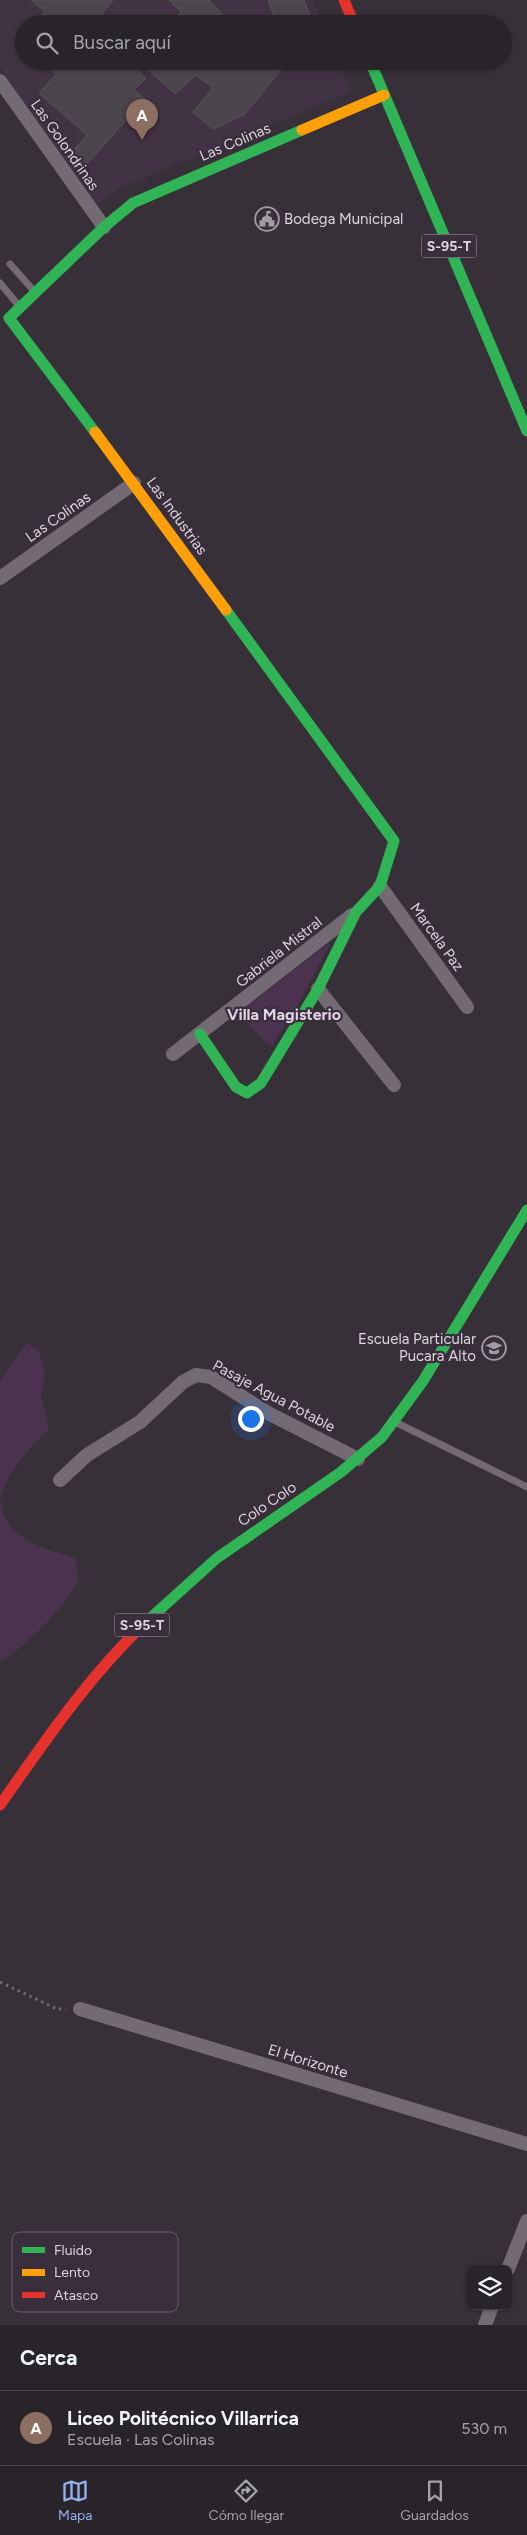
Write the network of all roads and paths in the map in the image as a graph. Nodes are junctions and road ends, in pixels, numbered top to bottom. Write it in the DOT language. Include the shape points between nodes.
graph roads {
  1 [pos="344,0"];
  2 [pos="350,15"];
  3 [pos="374,70"];
  4 [pos="1,83"];
  5 [pos="384,95"];
  6 [pos="104,227"];
  7 [pos="10,264"];
  8 [pos="0,283"];
  9 [pos="36,293"];
  10 [pos="21,308"];
  11 [pos="527,431"];
  12 [pos="134,483"];
  13 [pos="0,578"];
  14 [pos="380,886"];
  15 [pos="356,912"];
  16 [pos="318,989"];
  17 [pos="467,1007"];
  18 [pos="200,1034"];
  19 [pos="173,1054"];
  20 [pos="394,1085"];
  21 [pos="527,1210"];
  22 [pos="394,1421"];
  23 [pos="358,1459"];
  24 [pos="60,1480"];
  25 [pos="527,1487"];
  26 [pos="0,1805"];
  27 [pos="0,1982"];
  28 [pos="80,2009"];
  29 [pos="527,2144"];
  30 [pos="526,2225"];
  31 [pos="510,2265"];
  32 [pos="491,2310"];
  33 [pos="485,2325"];
  1 -- 2 [label="street"];
  3 -- 5 [label="street, S-95-T"];
  4 -- 6 [label="street, Las Golondrinas"];
  5 -- 6 [label="street, Las Colinas" via="133,203"];
  5 -- 11 [label="street, S-95-T"];
  6 -- 9 [label="street, Las Industrias"];
  7 -- 9 [label="lane"];
  8 -- 10 [label="lane"];
  9 -- 10 [label="street, Las Industrias"];
  10 -- 12 [label="street, Las Industrias" via="9,318"];
  12 -- 13 [label="street, Las Colinas"];
  12 -- 14 [label="street, Las Industrias" via="394,841"];
  14 -- 15 [label="street"];
  14 -- 17 [label="street, Marcela Paz"];
  15 -- 16 [label="street"];
  15 -- 18 [label="street, Gabriela Mistral"];
  16 -- 18 [label="street" via="261,1083 247,1093 236,1086"];
  16 -- 20 [label="street"];
  18 -- 19 [label="street, Gabriela Mistral"];
  21 -- 22 [label="street, Colo Colo / S-95-T" via="423,1381"];
  22 -- 23 [label="street, Colo Colo / S-95-T"];
  22 -- 25 [label="lane"];
  23 -- 24 [label="street, Pasaje Agua Potable" via="268,1413 211,1377 196,1375 183,1382 140,1422 87,1455"];
  23 -- 26 [label="street, Colo Colo / S-95-T" via="252,1532 153,1615 122,1645 66,1710"];
  27 -- 28 [label="path" via="57,2008"];
  28 -- 29 [label="street, El Horizonte"];
  30 -- 31 [label="street"];
  32 -- 33 [label="street"];
}
